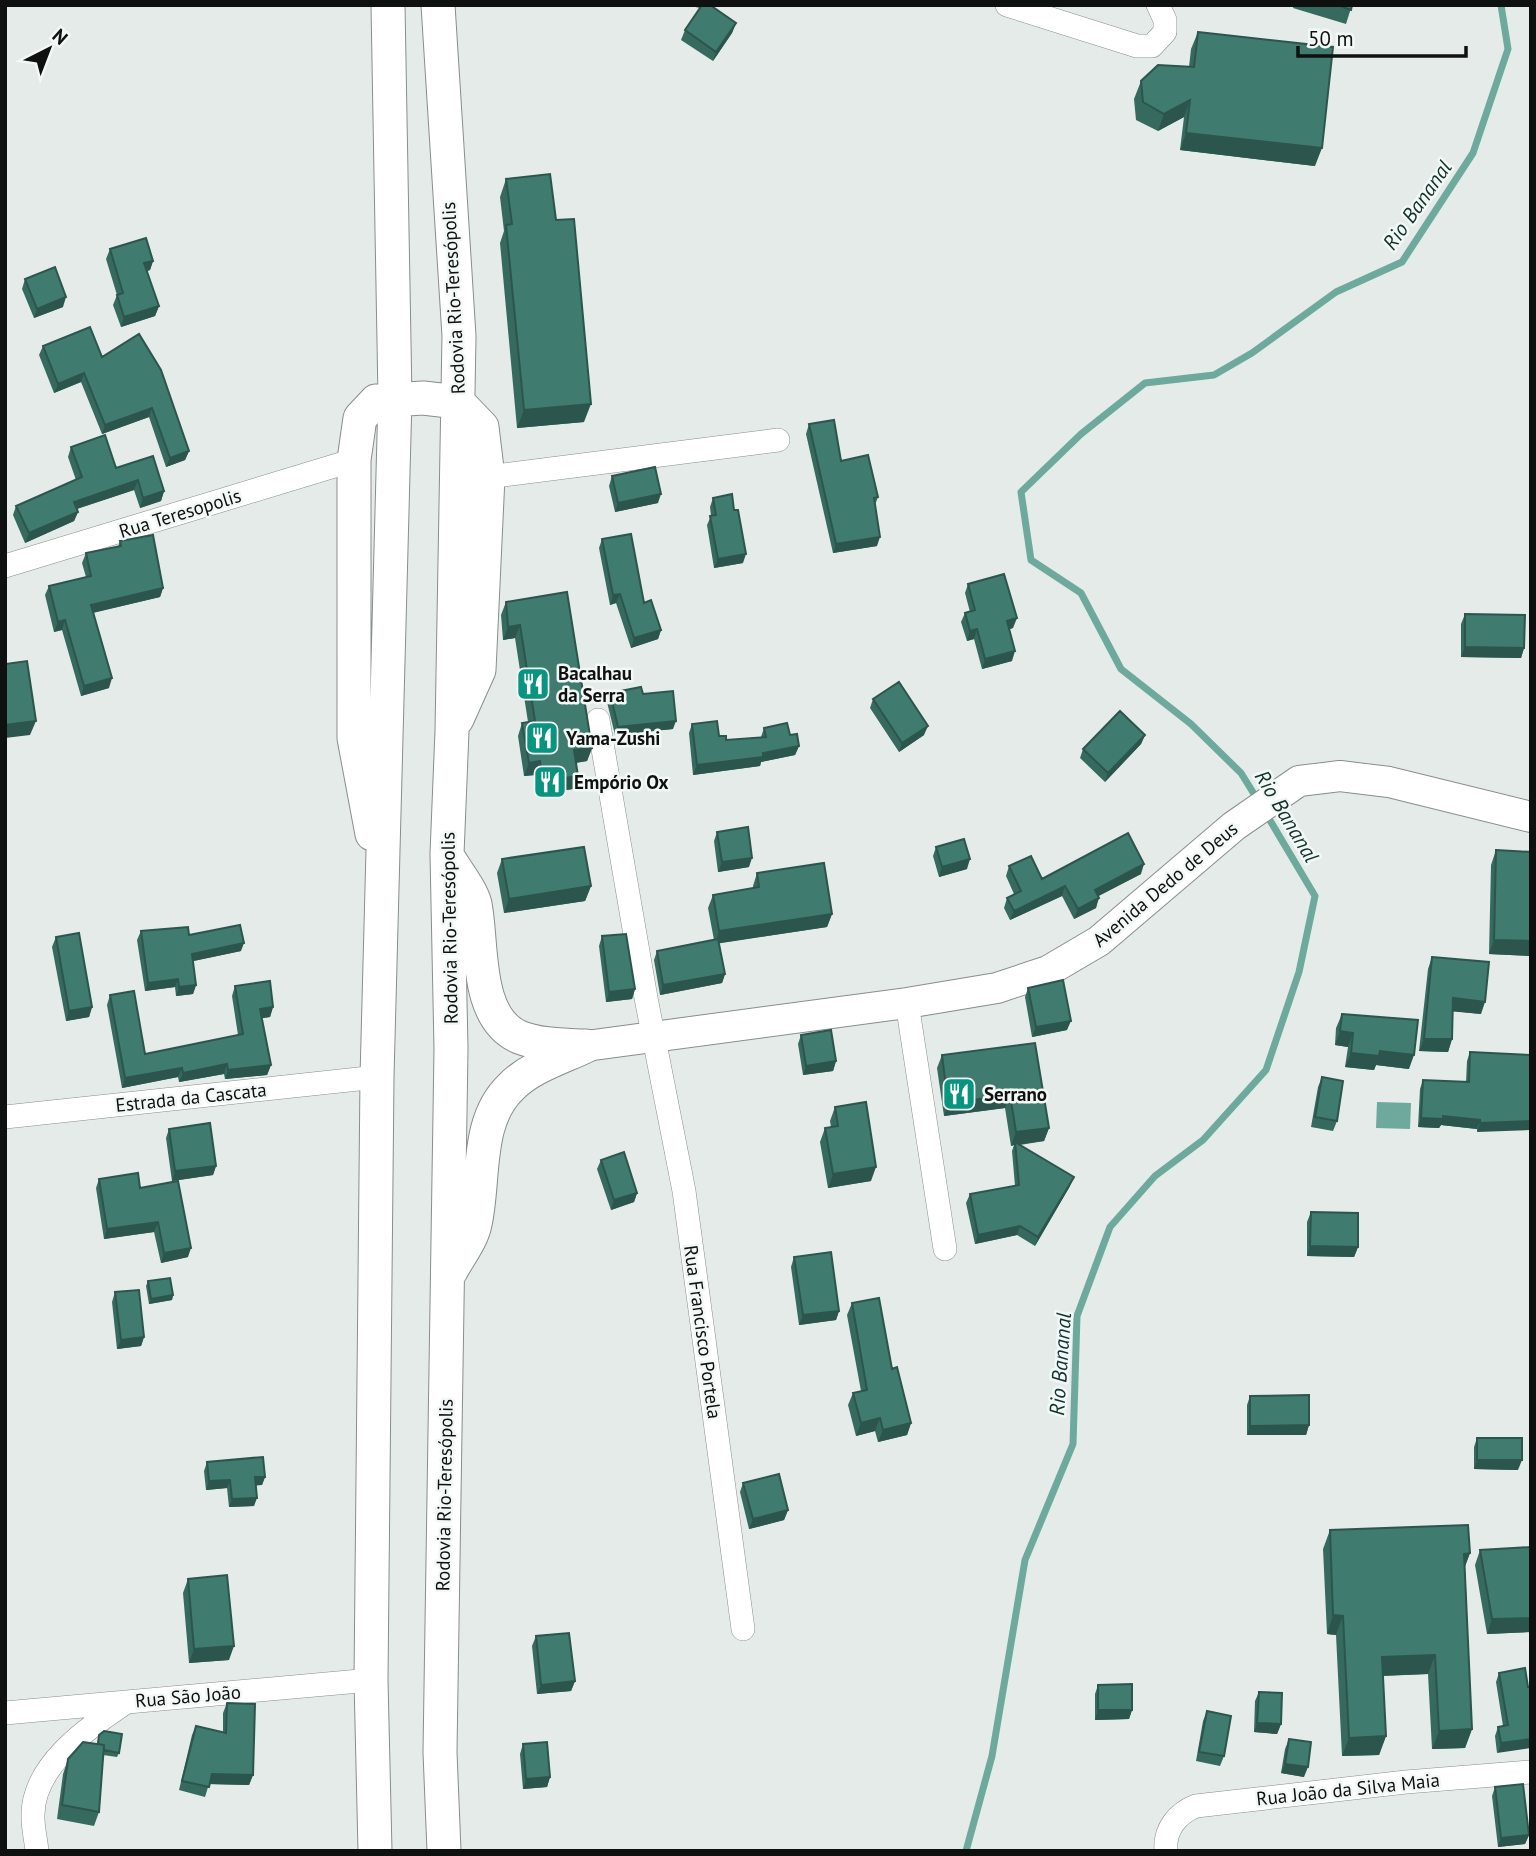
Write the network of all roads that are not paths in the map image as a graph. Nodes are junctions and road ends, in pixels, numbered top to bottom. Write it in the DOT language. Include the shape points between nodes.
graph roads {
  1 [pos="388,5"];
  2 [pos="438,5"];
  3 [pos="1007,5"];
  4 [pos="1158,5"];
  5 [pos="396,398"];
  6 [pos="458,402"];
  7 [pos="778,440"];
  8 [pos="354,460"];
  9 [pos="488,477"];
  10 [pos="5,566"];
  11 [pos="598,720"];
  12 [pos="452,731"];
  13 [pos="1531,817"];
  14 [pos="447,854"];
  15 [pos="385,893"];
  16 [pos="907,1003"];
  17 [pos="655,1037"];
  18 [pos="586,1046"];
  19 [pos="377,1077"];
  20 [pos="5,1117"];
  21 [pos="945,1249"];
  22 [pos="448,1276"];
  23 [pos="743,1629"];
  24 [pos="371,1680"];
  25 [pos="128,1701"];
  26 [pos="5,1713"];
  27 [pos="1531,1772"];
  28 [pos="37,1851"];
  29 [pos="375,1851"];
  30 [pos="444,1851"];
  31 [pos="1166,1851"];
  1 -- 5 [label="highway"];
  2 -- 6 [label="highway, Rodovia Rio-Teresópolis" via="459,336"];
  3 -- 4 [label="street" via="1152,46 1165,32"];
  5 -- 6 [label="highway"];
  5 -- 8 [label="highway" via="376,401 360,418"];
  5 -- 15 [label="highway"];
  6 -- 9 [label="highway" via="482,427"];
  6 -- 12 [label="highway, Rodovia Rio-Teresópolis"];
  7 -- 9 [label="street"];
  8 -- 10 [label="street, Rua Teresopolis"];
  8 -- 15 [label="highway" via="354,738"];
  9 -- 12 [label="highway" via="479,670"];
  11 -- 17 [label="street, Rua Francisco Portela"];
  12 -- 14 [label="highway, Rodovia Rio-Teresópolis"];
  13 -- 16 [label="main road, Avenida Dedo de Deus" via="1389,782 1340,776 1299,781 1234,826 1099,941 1048,971 996,989"];
  14 -- 18 [label="highway" via="474,902 480,960 488,996 500,1021 518,1036"];
  14 -- 22 [label="highway, Rodovia Rio-Teresópolis" via="451,1049"];
  15 -- 19 [label="highway"];
  16 -- 17 [label="main road, Avenida Dedo de Deus"];
  16 -- 21 [label="street"];
  17 -- 18 [label="main road, Avenida Dedo de Deus"];
  17 -- 23 [label="street, Rua Francisco Portela" via="684,1191"];
  18 -- 22 [label="highway" via="534,1070 511,1086 495,1107 480,1174 475,1226"];
  19 -- 20 [label="street, Estrada da Cascata"];
  19 -- 24 [label="highway"];
  22 -- 30 [label="highway, Rodovia Rio-Teresópolis" via="440,1752"];
  24 -- 25 [label="street, Rua São João"];
  24 -- 29 [label="highway"];
  25 -- 26 [label="street, Rua São João"];
  25 -- 28 [label="street" via="86,1729 58,1756 40,1787 33,1815"];
  27 -- 31 [label="street, Rua João da Silva Maia" via="1196,1806 1182,1812 1172,1824"];
}
